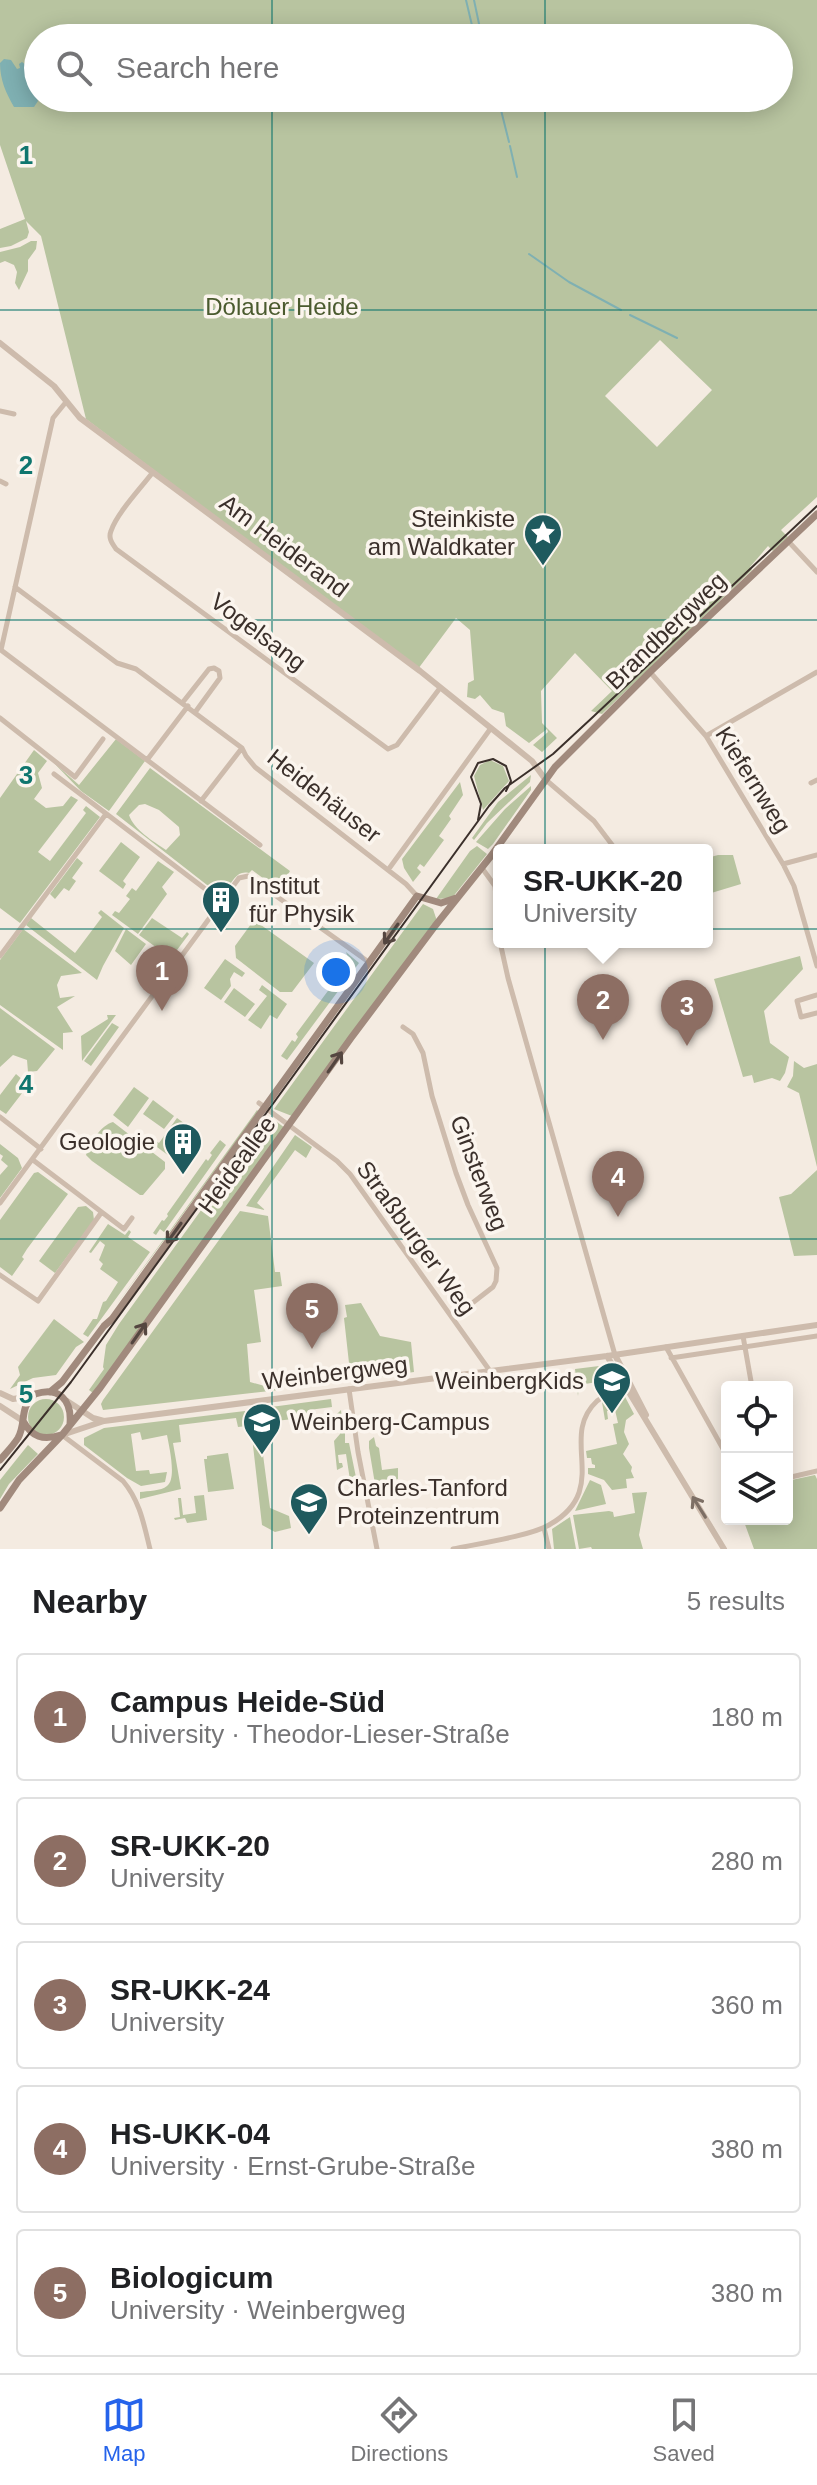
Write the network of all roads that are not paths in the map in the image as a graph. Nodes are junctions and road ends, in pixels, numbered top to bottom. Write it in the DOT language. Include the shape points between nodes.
graph roads {
  1 [pos="0,343"];
  2 [pos="66,402"];
  3 [pos="0,411"];
  4 [pos="14,414"];
  5 [pos="153,472"];
  6 [pos="817,514"];
  7 [pos="788,541"];
  8 [pos="817,572"];
  9 [pos="15,587"];
  10 [pos="1,650"];
  11 [pos="650,672"];
  12 [pos="817,672"];
  13 [pos="440,688"];
  14 [pos="186,704"];
  15 [pos="196,711"];
  16 [pos="1,722"];
  17 [pos="491,728"];
  18 [pos="706,736"];
  19 [pos="103,739"];
  20 [pos="242,748"];
  21 [pos="147,760"];
  22 [pos="54,774"];
  23 [pos="545,779"];
  24 [pos="201,801"];
  25 [pos="106,814"];
  26 [pos="499,844"];
  27 [pos="611,844"];
  28 [pos="260,845"];
  29 [pos="493,852"];
  30 [pos="817,855"];
  31 [pos="783,864"];
  32 [pos="482,868"];
  33 [pos="388,870"];
  34 [pos="493,883"];
  35 [pos="417,896"];
  36 [pos="458,897"];
  37 [pos="221,901"];
  38 [pos="433,902"];
  39 [pos="439,921"];
  40 [pos="501,948"];
  41 [pos="0,956"];
  42 [pos="370,963"];
  43 [pos="817,966"];
  44 [pos="817,995"];
  45 [pos="817,1013"];
  46 [pos="403,1027"];
  47 [pos="262,1105"];
  48 [pos="0,1117"];
  49 [pos="290,1125"];
  50 [pos="41,1149"];
  51 [pos="33,1160"];
  52 [pos="0,1203"];
  53 [pos="101,1213"];
  54 [pos="132,1218"];
  55 [pos="0,1275"];
  56 [pos="453,1318"];
  57 [pos="817,1325"];
  58 [pos="743,1336"];
  59 [pos="817,1336"];
  60 [pos="746,1346"];
  61 [pos="666,1347"];
  62 [pos="611,1356"];
  63 [pos="671,1358"];
  64 [pos="490,1371"];
  65 [pos="751,1381"];
  66 [pos="624,1386"];
  67 [pos="349,1389"];
  68 [pos="50,1392"];
  69 [pos="0,1393"];
  70 [pos="32,1396"];
  71 [pos="67,1401"];
  72 [pos="0,1406"];
  73 [pos="81,1411"];
  74 [pos="70,1420"];
  75 [pos="23,1421"];
  76 [pos="104,1421"];
  77 [pos="652,1431"];
  78 [pos="62,1435"];
  79 [pos="725,1453"];
  80 [pos="0,1460"];
  81 [pos="816,1472"];
  82 [pos="793,1477"];
  83 [pos="0,1508"];
  84 [pos="544,1528"];
  85 [pos="150,1549"];
  86 [pos="377,1549"];
  87 [pos="453,1549"];
  88 [pos="549,1549"];
  89 [pos="724,1549"];
  1 -- 2 [label="street, Am Heiderand"];
  2 -- 5 [label="street, Am Heiderand"];
  2 -- 9 [label="street" via="53,418"];
  3 -- 4 [label="street"];
  5 -- 13 [label="street, Am Heiderand"];
  5 -- 13 [label="street, Vogelsang" via="119,517 111,541 205,616 388,749 397,745"];
  6 -- 7 [label="main road, Brandbergweg"];
  7 -- 8 [label="street"];
  7 -- 11 [label="main road, Brandbergweg"];
  9 -- 10 [label="street"];
  9 -- 14 [label="street, Heidehäuser" via="117,663 136,669"];
  10 -- 21 [label="street"];
  11 -- 18 [label="street, Kiefernweg"];
  11 -- 23 [label="main road, Brandbergweg"];
  12 -- 18 [label="street"];
  13 -- 17 [label="street, Am Heiderand"];
  14 -- 15 [label="street, Heidehäuser"];
  14 -- 15 [label="street" via="209,669 219,671 220,678"];
  14 -- 21 [label="street"];
  15 -- 20 [label="street, Heidehäuser"];
  16 -- 19 [label="street" via="75,777"];
  17 -- 23 [label="street, Am Heiderand" via="532,761"];
  17 -- 33 [label="street"];
  18 -- 31 [label="street, Kiefernweg"];
  20 -- 24 [label="street, Heidehäuser"];
  20 -- 33 [label="street, Heidehäuser" via="255,767"];
  21 -- 24 [label="street"];
  22 -- 25 [label="street"];
  23 -- 26 [label="main road, Brandbergweg"];
  23 -- 27 [label="street" via="594,821"];
  24 -- 28 [label="street"];
  25 -- 37 [label="street"];
  25 -- 41 [label="street"];
  29 -- 32 [label="main road, Brandbergweg"];
  30 -- 31 [label="street"];
  31 -- 43 [label="street, Kiefernweg"];
  32 -- 34 [label="street"];
  32 -- 36 [label="main road, Heideallee"];
  33 -- 35 [label="street, Heidehäuser"];
  35 -- 38 [label="main road"];
  35 -- 42 [label="main road, Heideallee, one-way"];
  36 -- 38 [label="main road"];
  36 -- 39 [label="main road, Heideallee"];
  37 -- 42 [label="street" via="239,878 248,876"];
  37 -- 50 [label="street"];
  38 -- 39 [label="main road"];
  49 -- 39 [label="main road, Heideallee, one-way"];
  40 -- 62 [label="street"];
  42 -- 47 [label="main road, Heideallee"];
  44 -- 45 [label="street" via="797,1001 801,1017"];
  46 -- 56 [label="street, Ginsterweg" via="423,1053 456,1173 497,1268 493,1287"];
  47 -- 49 [label="street, Straßburger Weg"];
  47 -- 68 [label="main road, Heideallee, one-way" via="112,1319"];
  48 -- 50 [label="street"];
  49 -- 56 [label="street, Straßburger Weg" via="350,1174"];
  73 -- 49 [label="main road, Heideallee, one-way"];
  50 -- 51 [label="street"];
  51 -- 52 [label="street"];
  51 -- 53 [label="street"];
  53 -- 54 [label="street" via="124,1229"];
  53 -- 55 [label="street" via="38,1301"];
  56 -- 64 [label="street, Straßburger Weg"];
  57 -- 58 [label="street, Weinbergweg"];
  58 -- 60 [label="street"];
  58 -- 61 [label="street, Weinbergweg"];
  59 -- 60 [label="street"];
  60 -- 63 [label="street"];
  60 -- 65 [label="street"];
  61 -- 62 [label="street, Weinbergweg"];
  61 -- 63 [label="street"];
  62 -- 64 [label="street, Weinbergweg"];
  62 -- 66 [label="street"];
  62 -- 77 [label="street"];
  63 -- 79 [label="street"];
  64 -- 67 [label="street, Weinbergweg"];
  66 -- 77 [label="street"];
  66 -- 84 [label="street" via="593,1407 581,1430 583,1477 578,1495"];
  67 -- 76 [label="street, Weinbergweg"];
  67 -- 86 [label="street"];
  68 -- 70 [label="main road"];
  68 -- 71 [label="main road"];
  69 -- 70 [label="street" via="13,1399"];
  70 -- 75 [label="main road"];
  71 -- 73 [label="street"];
  71 -- 74 [label="main road"];
  72 -- 75 [label="street"];
  73 -- 74 [label="main road, Heideallee"];
  73 -- 76 [label="street"];
  74 -- 78 [label="main road"];
  75 -- 78 [label="main road" via="38,1437"];
  75 -- 80 [label="main road" via="17,1440"];
  76 -- 78 [label="street, Weinbergweg"];
  89 -- 77 [label="street, one-way"];
  78 -- 83 [label="main road"];
  78 -- 85 [label="street" via="130,1490"];
  81 -- 82 [label="street"];
  84 -- 87 [label="street"];
  84 -- 88 [label="street"];
}
